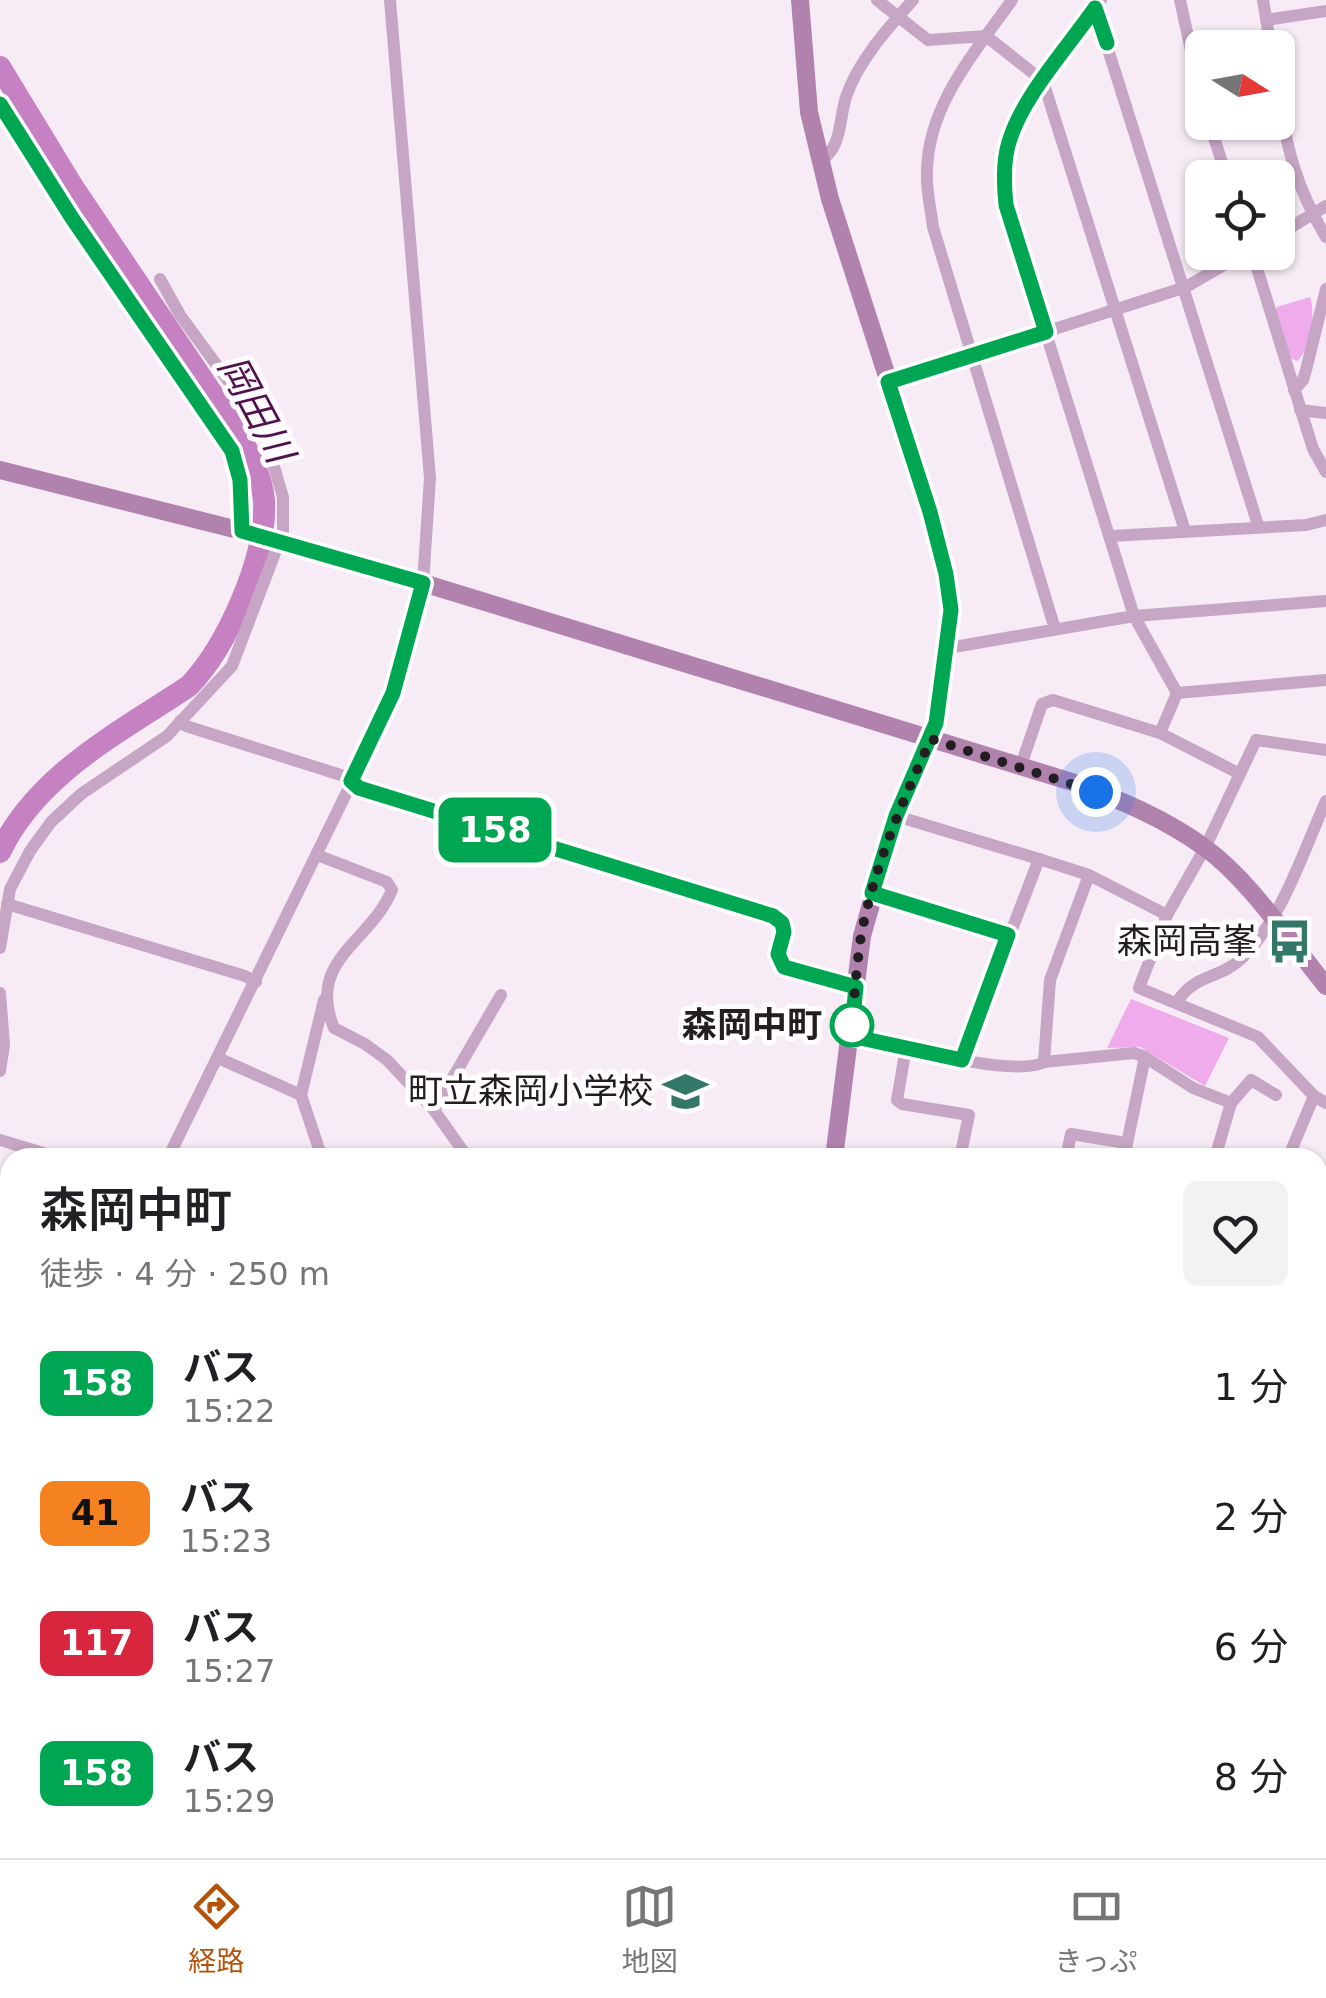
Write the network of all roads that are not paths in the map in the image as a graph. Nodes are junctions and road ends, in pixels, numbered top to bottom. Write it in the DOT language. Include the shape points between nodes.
graph roads {
  1 [pos="390,0"];
  2 [pos="800,0"];
  3 [pos="877,0"];
  4 [pos="914,0"];
  5 [pos="1012,0"];
  6 [pos="1180,0"];
  7 [pos="1263,0"];
  8 [pos="1098,4"];
  9 [pos="1326,11"];
  10 [pos="898,17"];
  11 [pos="1266,20"];
  12 [pos="1187,30"];
  13 [pos="1268,30"];
  14 [pos="986,36"];
  15 [pos="1043,81"];
  16 [pos="0,104"];
  17 [pos="1286,140"];
  18 [pos="821,160"];
  19 [pos="1326,206"];
  20 [pos="1312,214"];
  21 [pos="1295,224"];
  22 [pos="1326,237"];
  23 [pos="1218,270"];
  24 [pos="1255,270"];
  25 [pos="160,279"];
  26 [pos="1186,288"];
  27 [pos="1326,289"];
  28 [pos="1116,310"];
  29 [pos="1046,332"];
  30 [pos="974,356"];
  31 [pos="888,382"];
  32 [pos="1294,390"];
  33 [pos="1300,410"];
  34 [pos="1326,414"];
  35 [pos="0,470"];
  36 [pos="1326,472"];
  37 [pos="1326,520"];
  38 [pos="1258,526"];
  39 [pos="242,531"];
  40 [pos="1185,531"];
  41 [pos="1110,536"];
  42 [pos="278,541"];
  43 [pos="423,583"];
  44 [pos="1326,601"];
  45 [pos="1134,616"];
  46 [pos="1055,628"];
  47 [pos="948,648"];
  48 [pos="1326,680"];
  49 [pos="1178,693"];
  50 [pos="180,722"];
  51 [pos="1160,732"];
  52 [pos="931,739"];
  53 [pos="1326,750"];
  54 [pos="1020,768"];
  55 [pos="1240,774"];
  56 [pos="351,781"];
  57 [pos="1326,801"];
  58 [pos="896,816"];
  59 [pos="1205,848"];
  60 [pos="317,855"];
  61 [pos="1039,859"];
  62 [pos="1088,875"];
  63 [pos="872,893"];
  64 [pos="7,904"];
  65 [pos="1167,914"];
  66 [pos="1272,920"];
  67 [pos="1008,935"];
  68 [pos="0,948"];
  69 [pos="256,982"];
  70 [pos="1326,986"];
  71 [pos="856,987"];
  72 [pos="0,993"];
  73 [pos="500,995"];
  74 [pos="324,997"];
  75 [pos="1178,1002"];
  76 [pos="851,1036"];
  77 [pos="906,1048"];
  78 [pos="1146,1057"];
  79 [pos="218,1058"];
  80 [pos="962,1060"];
  81 [pos="1044,1062"];
  82 [pos="0,1071"];
  83 [pos="301,1095"];
  84 [pos="1276,1095"];
  85 [pos="1320,1100"];
  86 [pos="1231,1103"];
  87 [pos="434,1110"];
  88 [pos="0,1140"];
  89 [pos="27,1148"];
  90 [pos="173,1148"];
  91 [pos="319,1148"];
  92 [pos="461,1148"];
  93 [pos="835,1148"];
  94 [pos="962,1148"];
  95 [pos="1068,1148"];
  96 [pos="1118,1148"];
  97 [pos="1125,1148"];
  98 [pos="1218,1148"];
  99 [pos="1294,1148"];
  1 -- 43 [label="street" via="430,478"];
  2 -- 18 [label="street"];
  3 -- 10 [label="street"];
  4 -- 10 [label="street"];
  5 -- 14 [label="street"];
  6 -- 12 [label="street"];
  7 -- 11 [label="street"];
  8 -- 15 [label="street"];
  8 -- 26 [label="street"];
  9 -- 11 [label="street"];
  10 -- 14 [label="street" via="928,40"];
  10 -- 18 [label="street" via="852,82 832,154"];
  11 -- 13 [label="street"];
  14 -- 15 [label="street"];
  14 -- 30 [label="street" via="946,96 926,168 934,227"];
  15 -- 28 [label="street"];
  15 -- 29 [label="street" via="1008,143 1004,186"];
  16 -- 39 [label="street" via="232,451"];
  17 -- 20 [label="street"];
  18 -- 31 [label="street"];
  19 -- 20 [label="street"];
  20 -- 21 [label="street"];
  20 -- 22 [label="street"];
  23 -- 26 [label="street"];
  24 -- 32 [label="street"];
  25 -- 42 [label="street" via="266,440 283,496"];
  26 -- 28 [label="street"];
  26 -- 38 [label="street"];
  27 -- 32 [label="street" via="1303,380"];
  28 -- 29 [label="street"];
  28 -- 40 [label="street"];
  29 -- 30 [label="street"];
  29 -- 41 [label="street"];
  30 -- 31 [label="street"];
  30 -- 46 [label="street"];
  31 -- 47 [label="street" via="946,574"];
  32 -- 33 [label="street"];
  33 -- 34 [label="street"];
  33 -- 36 [label="street"];
  35 -- 39 [label="street"];
  37 -- 38 [label="street"];
  38 -- 40 [label="street"];
  39 -- 42 [label="street"];
  40 -- 41 [label="street"];
  41 -- 45 [label="street"];
  42 -- 43 [label="street"];
  42 -- 50 [label="street" via="232,666"];
  43 -- 52 [label="street"];
  43 -- 56 [label="street" via="393,693"];
  44 -- 45 [label="street"];
  45 -- 46 [label="street"];
  45 -- 49 [label="street"];
  46 -- 47 [label="street"];
  47 -- 52 [label="street"];
  48 -- 49 [label="street"];
  49 -- 51 [label="street"];
  50 -- 56 [label="street"];
  50 -- 64 [label="street" via="52,822 18,871"];
  51 -- 54 [label="street" via="1053,700 1042,704"];
  51 -- 55 [label="street"];
  52 -- 54 [label="street"];
  52 -- 58 [label="street"];
  53 -- 55 [label="street" via="1256,740"];
  54 -- 59 [label="street" via="1120,800"];
  55 -- 59 [label="street"];
  56 -- 60 [label="street"];
  56 -- 71 [label="street" via="773,916 784,932 778,954 784,967"];
  57 -- 66 [label="street"];
  58 -- 61 [label="street"];
  58 -- 63 [label="street"];
  59 -- 65 [label="street"];
  59 -- 66 [label="street"];
  60 -- 69 [label="street"];
  60 -- 74 [label="street" via="387,882 392,890 336,964"];
  61 -- 62 [label="street"];
  61 -- 67 [label="street"];
  62 -- 65 [label="street"];
  62 -- 81 [label="street" via="1050,980"];
  63 -- 67 [label="street"];
  63 -- 71 [label="street"];
  64 -- 68 [label="street"];
  64 -- 69 [label="street"];
  65 -- 75 [label="street" via="1139,988"];
  66 -- 70 [label="street"];
  66 -- 75 [label="street" via="1241,959 1191,984"];
  67 -- 80 [label="street"];
  69 -- 79 [label="street"];
  71 -- 76 [label="street"];
  72 -- 82 [label="street"];
  73 -- 87 [label="street"];
  74 -- 83 [label="street"];
  74 -- 87 [label="street" via="334,1028 375,1050"];
  75 -- 85 [label="street" via="1258,1037"];
  76 -- 77 [label="street"];
  76 -- 93 [label="street"];
  77 -- 80 [label="street"];
  77 -- 94 [label="street" via="897,1100 969,1116"];
  78 -- 81 [label="street"];
  78 -- 86 [label="street"];
  78 -- 97 [label="street"];
  79 -- 83 [label="street"];
  79 -- 90 [label="street"];
  80 -- 81 [label="street" via="1033,1069"];
  83 -- 91 [label="street"];
  84 -- 86 [label="street" via="1252,1080"];
  85 -- 99 [label="street"];
  86 -- 98 [label="street"];
  87 -- 92 [label="street"];
  88 -- 89 [label="street"];
  95 -- 96 [label="street" via="1071,1134"];
}
